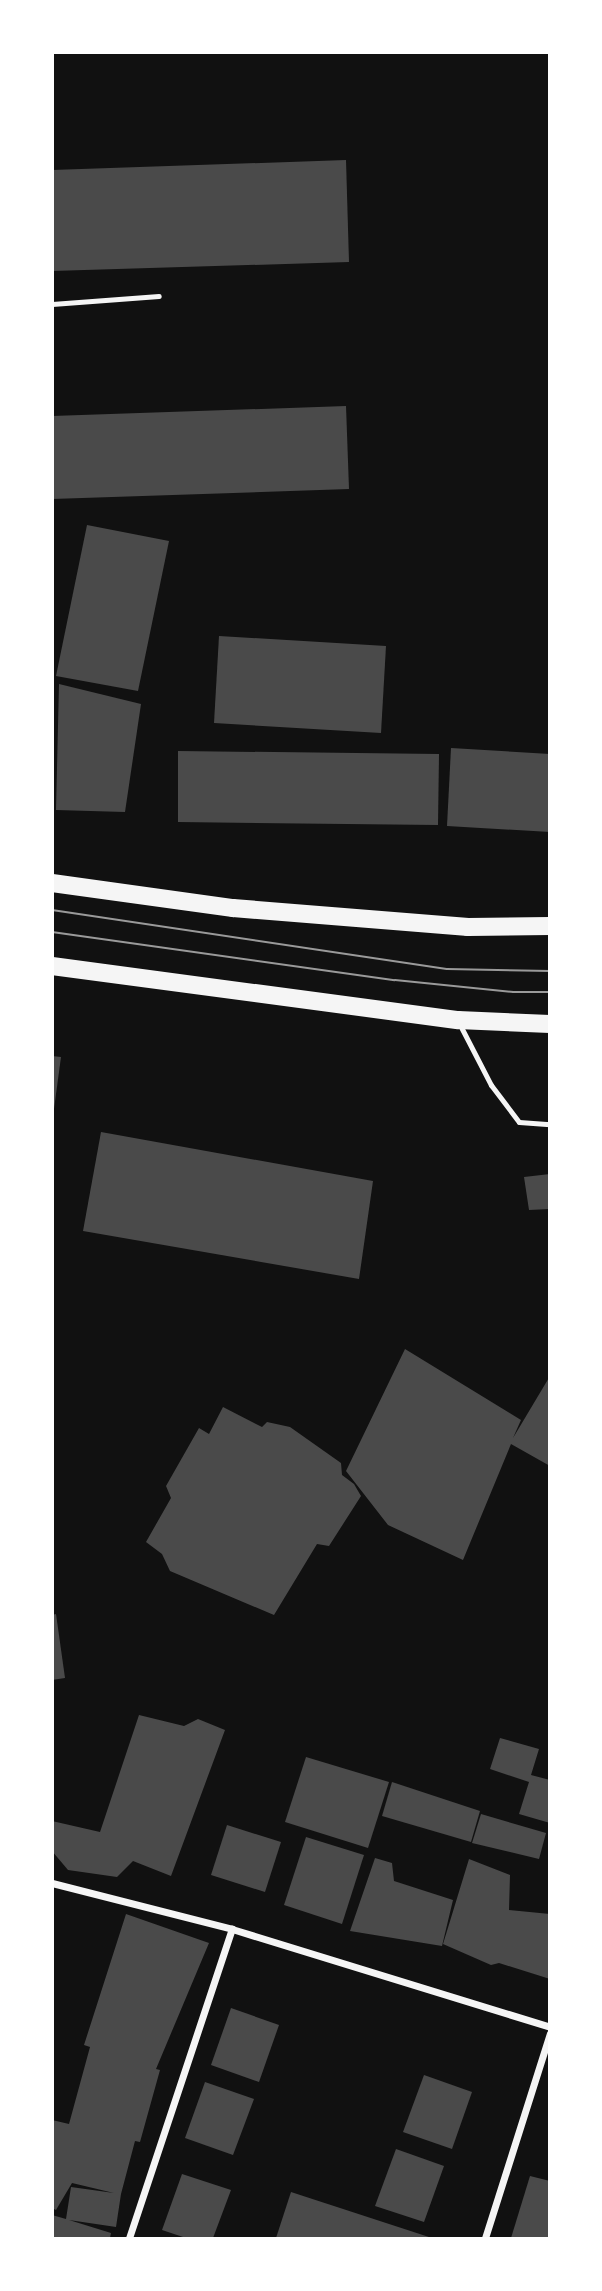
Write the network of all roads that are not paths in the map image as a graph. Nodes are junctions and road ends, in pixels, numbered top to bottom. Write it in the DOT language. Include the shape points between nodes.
graph roads {
  1 [pos="159,296"];
  2 [pos="52,304"];
  3 [pos="52,883"];
  4 [pos="550,926"];
  5 [pos="52,966"];
  6 [pos="458,1020"];
  7 [pos="550,1024"];
  8 [pos="550,1124"];
  9 [pos="52,1883"];
  10 [pos="232,1929"];
  11 [pos="550,2030"];
  12 [pos="129,2238"];
  13 [pos="485,2238"];
  1 -- 2 [label="lane"];
  3 -- 4 [label="main road" via="247,909 468,927"];
  5 -- 6 [label="main road"];
  6 -- 7 [label="main road"];
  6 -- 8 [label="lane" via="491,1085 519,1122"];
  9 -- 10 [label="street"];
  10 -- 11 [label="street"];
  10 -- 12 [label="street"];
  11 -- 13 [label="street"];
}
